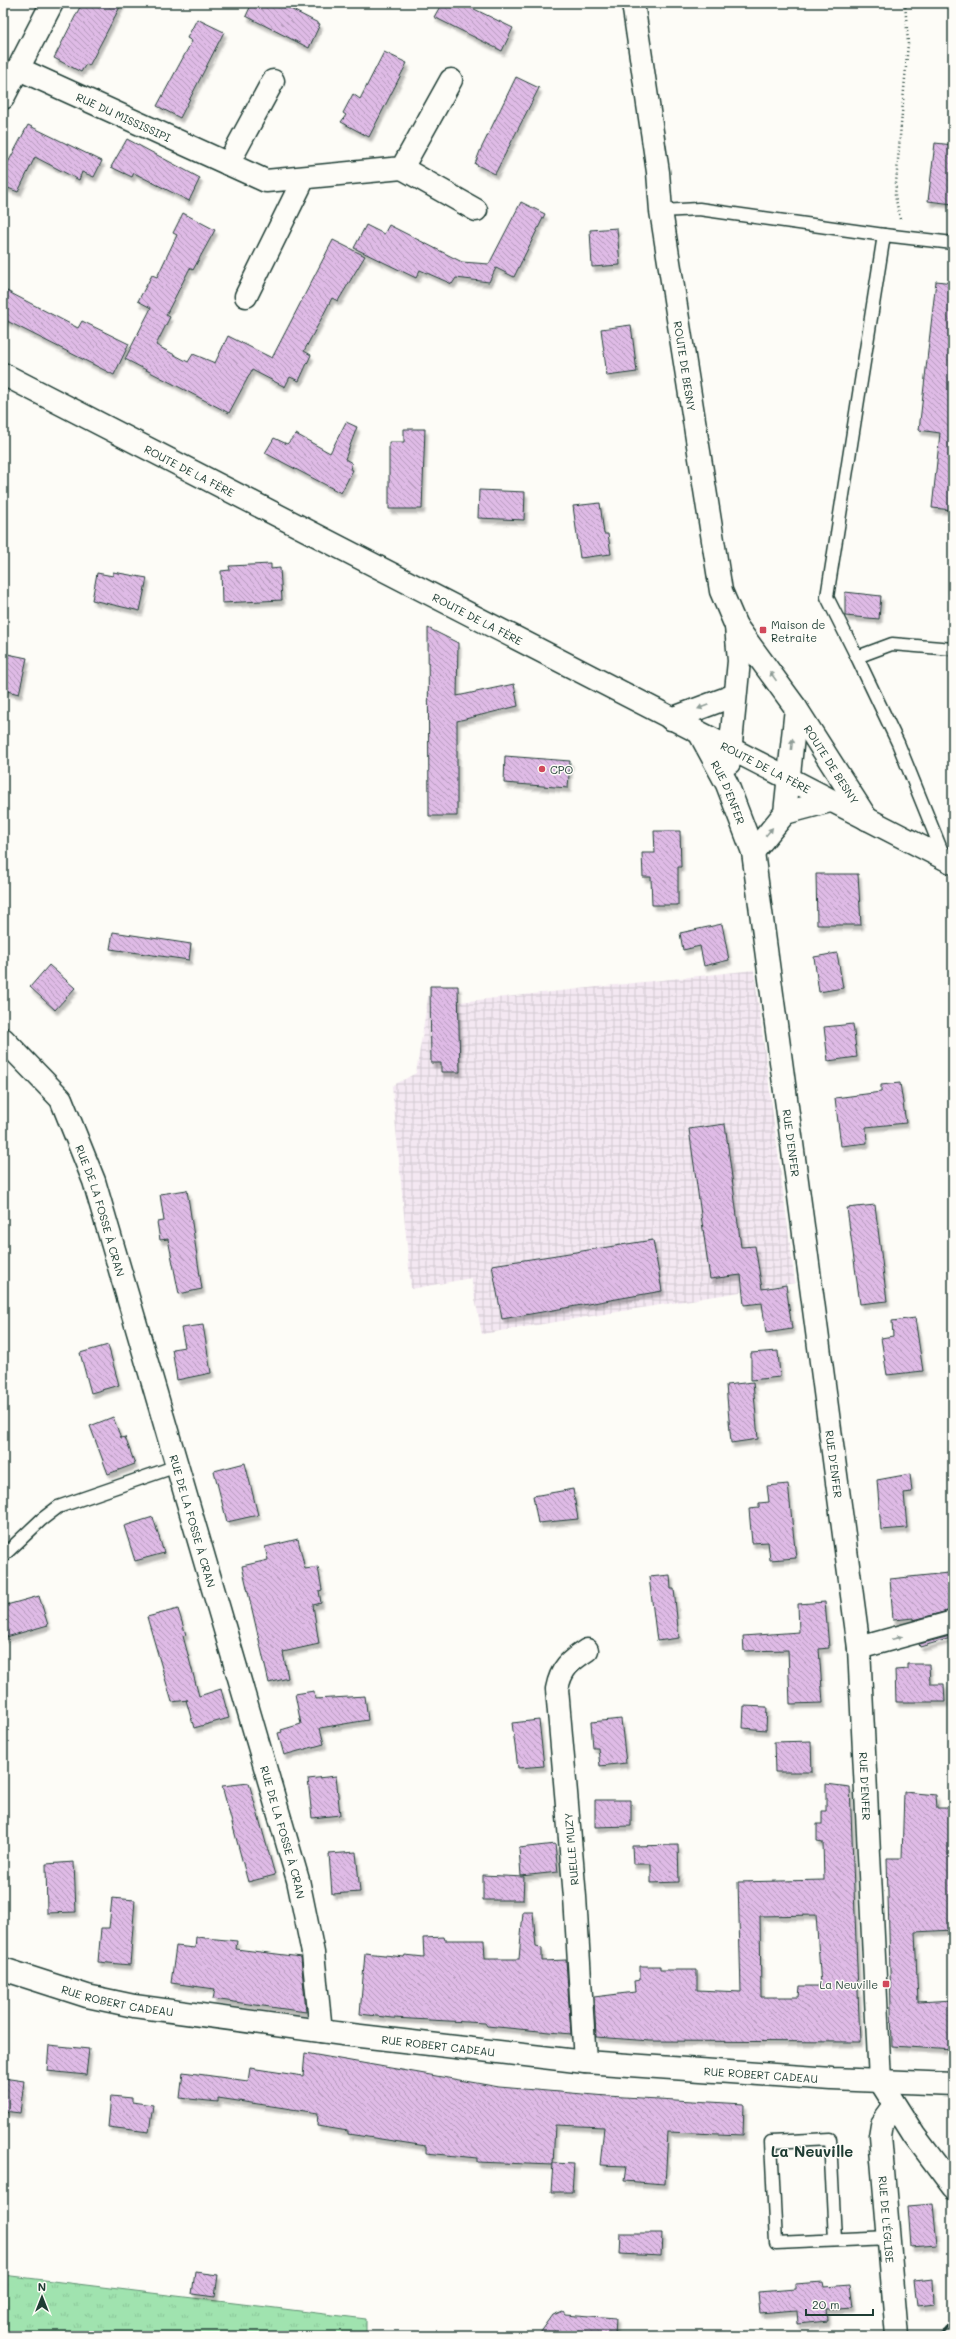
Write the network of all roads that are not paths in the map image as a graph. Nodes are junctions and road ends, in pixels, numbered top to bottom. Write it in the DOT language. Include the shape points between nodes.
graph roads {
  1 [pos="52,3"];
  2 [pos="633,3"];
  3 [pos="19,69"];
  4 [pos="451,80"];
  5 [pos="273,81"];
  6 [pos="3,98"];
  7 [pos="228,164"];
  8 [pos="402,168"];
  9 [pos="304,178"];
  10 [pos="476,210"];
  11 [pos="661,211"];
  12 [pos="884,235"];
  13 [pos="953,243"];
  14 [pos="246,296"];
  15 [pos="3,374"];
  16 [pos="736,626"];
  17 [pos="952,648"];
  18 [pos="857,657"];
  19 [pos="736,695"];
  20 [pos="796,708"];
  21 [pos="671,719"];
  22 [pos="700,734"];
  23 [pos="730,749"];
  24 [pos="788,779"];
  25 [pos="727,784"];
  26 [pos="830,801"];
  27 [pos="785,813"];
  28 [pos="868,820"];
  29 [pos="752,852"];
  30 [pos="949,861"];
  31 [pos="3,1039"];
  32 [pos="177,1466"];
  33 [pos="3,1556"];
  34 [pos="953,1622"];
  35 [pos="859,1648"];
  36 [pos="587,1650"];
  37 [pos="3,1969"];
  38 [pos="321,2031"];
  39 [pos="585,2062"];
  40 [pos="880,2081"];
  41 [pos="953,2084"];
  42 [pos="895,2106"];
  43 [pos="953,2187"];
  44 [pos="890,2238"];
  45 [pos="835,2240"];
  46 [pos="897,2336"];
  1 -- 3 [label="street"];
  2 -- 11 [label="street, ROUTE DE BESNY" via="658,172"];
  3 -- 6 [label="street"];
  3 -- 7 [label="street, RUE DU MISSISSIPI"];
  4 -- 8 [label="street"];
  5 -- 7 [label="street"];
  7 -- 9 [label="street, RUE DU MISSISSIPI" via="266,181"];
  8 -- 9 [label="street, RUE DU MISSISSIPI"];
  8 -- 10 [label="street"];
  9 -- 14 [label="street"];
  11 -- 12 [label="lane" via="699,209"];
  11 -- 16 [label="street, ROUTE DE BESNY" via="721,591"];
  12 -- 13 [label="lane"];
  12 -- 18 [label="lane" via="827,597"];
  15 -- 21 [label="street, ROUTE DE LA FÈRE"];
  16 -- 19 [label="street" via="739,661"];
  20 -- 16 [label="street, ROUTE DE BESNY, one-way"];
  17 -- 18 [label="lane" via="892,644"];
  18 -- 30 [label="lane" via="898,743"];
  19 -- 21 [label="street, one-way"];
  19 -- 23 [label="street"];
  24 -- 20 [label="street, ROUTE DE BESNY, one-way"];
  20 -- 28 [label="street, ROUTE DE BESNY"];
  21 -- 22 [label="street, ROUTE DE LA FÈRE"];
  22 -- 23 [label="street, ROUTE DE LA FÈRE"];
  22 -- 25 [label="street, RUE D'ENFER"];
  23 -- 24 [label="street, ROUTE DE LA FÈRE"];
  23 -- 25 [label="street"];
  24 -- 26 [label="street, ROUTE DE LA FÈRE"];
  24 -- 27 [label="street"];
  25 -- 29 [label="street, RUE D'ENFER"];
  26 -- 27 [label="street"];
  26 -- 28 [label="street, ROUTE DE LA FÈRE"];
  29 -- 27 [label="street, one-way"];
  28 -- 30 [label="street, ROUTE DE LA FÈRE"];
  29 -- 35 [label="street, RUE D'ENFER"];
  31 -- 32 [label="street, RUE DE LA FOSSE À CRAN" via="61,1099 94,1180"];
  32 -- 33 [label="lane" via="58,1507"];
  32 -- 38 [label="street, RUE DE LA FOSSE À CRAN" via="298,1880 313,1953"];
  35 -- 34 [label="street, one-way"];
  35 -- 40 [label="street, RUE D'ENFER"];
  36 -- 39 [label="street, RUELLE MUZY" via="570,1661 562,1670 557,1689 575,1897"];
  37 -- 38 [label="street, RUE ROBERT CADEAU" via="87,1996 126,2004"];
  38 -- 39 [label="street, RUE ROBERT CADEAU"];
  39 -- 40 [label="street, RUE ROBERT CADEAU"];
  40 -- 41 [label="street, RUE ROBERT CADEAU"];
  40 -- 42 [label="street"];
  42 -- 43 [label="street"];
  42 -- 44 [label="street, RUE DE L'ÉGLISE" via="882,2124 880,2136"];
  44 -- 45 [label="lane"];
  44 -- 46 [label="street, RUE DE L'ÉGLISE"];
  45 -- 45 [label="lane" via="776,2243 771,2142 830,2140"];
}
